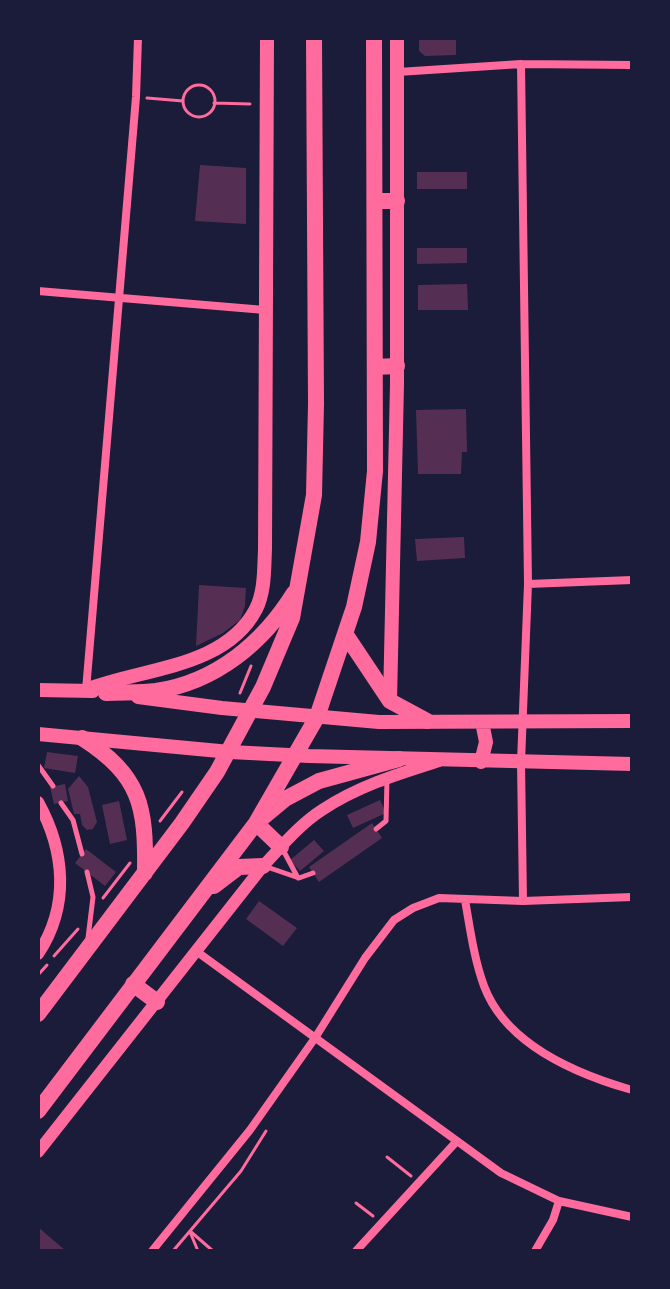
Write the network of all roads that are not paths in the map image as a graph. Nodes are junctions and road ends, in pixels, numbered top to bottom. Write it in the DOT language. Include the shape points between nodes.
graph roads {
  1 [pos="138,38"];
  2 [pos="267,38"];
  3 [pos="314,38"];
  4 [pos="374,38"];
  5 [pos="397,38"];
  6 [pos="521,64"];
  7 [pos="632,65"];
  8 [pos="398,72"];
  9 [pos="375,201"];
  10 [pos="397,201"];
  11 [pos="38,291"];
  12 [pos="120,297"];
  13 [pos="265,310"];
  14 [pos="397,366"];
  15 [pos="375,367"];
  16 [pos="632,580"];
  17 [pos="528,584"];
  18 [pos="299,585"];
  19 [pos="346,635"];
  20 [pos="38,690"];
  21 [pos="86,690"];
  22 [pos="106,693"];
  23 [pos="390,701"];
  24 [pos="251,710"];
  25 [pos="317,717"];
  26 [pos="427,721"];
  27 [pos="632,721"];
  28 [pos="482,722"];
  29 [pos="523,723"];
  30 [pos="38,734"];
  31 [pos="82,738"];
  32 [pos="230,752"];
  33 [pos="296,755"];
  34 [pos="399,759"];
  35 [pos="441,761"];
  36 [pos="481,762"];
  37 [pos="521,762"];
  38 [pos="632,764"];
  39 [pos="38,765"];
  40 [pos="387,778"];
  41 [pos="53,786"];
  42 [pos="38,802"];
  43 [pos="61,803"];
  44 [pos="256,823"];
  45 [pos="376,829"];
  46 [pos="281,847"];
  47 [pos="82,854"];
  48 [pos="263,866"];
  49 [pos="87,872"];
  50 [pos="145,873"];
  51 [pos="313,873"];
  52 [pos="299,878"];
  53 [pos="632,897"];
  54 [pos="465,900"];
  55 [pos="523,901"];
  56 [pos="194,902"];
  57 [pos="87,949"];
  58 [pos="196,951"];
  59 [pos="38,954"];
  60 [pos="133,984"];
  61 [pos="157,1002"];
  62 [pos="38,1014"];
  63 [pos="315,1038"];
  64 [pos="632,1090"];
  65 [pos="38,1111"];
  66 [pos="456,1142"];
  67 [pos="38,1152"];
  68 [pos="559,1201"];
  69 [pos="632,1217"];
  70 [pos="152,1251"];
  71 [pos="356,1251"];
  72 [pos="535,1251"];
  1 -- 12 [label="street"];
  2 -- 13 [label="main road"];
  3 -- 18 [label="main road" via="314,474"];
  4 -- 9 [label="main road"];
  5 -- 8 [label="main road"];
  6 -- 7 [label="street"];
  6 -- 8 [label="street"];
  6 -- 17 [label="street"];
  8 -- 10 [label="main road"];
  9 -- 10 [label="main road"];
  9 -- 15 [label="main road"];
  10 -- 14 [label="main road"];
  11 -- 12 [label="street"];
  12 -- 13 [label="street"];
  12 -- 21 [label="street"];
  13 -- 21 [label="main road" via="265,549 257,608 214,650 175,667"];
  14 -- 15 [label="main road"];
  14 -- 23 [label="main road"];
  15 -- 19 [label="main road" via="371,518"];
  16 -- 17 [label="street"];
  17 -- 29 [label="street"];
  18 -- 22 [label="main road" via="262,635 228,664 156,691"];
  18 -- 24 [label="main road" via="292,618"];
  19 -- 23 [label="main road"];
  19 -- 25 [label="main road"];
  20 -- 21 [label="main road"];
  21 -- 22 [label="main road"];
  22 -- 24 [label="main road"];
  23 -- 26 [label="main road"];
  24 -- 25 [label="main road"];
  24 -- 32 [label="main road"];
  25 -- 26 [label="main road"];
  25 -- 33 [label="main road"];
  26 -- 28 [label="main road"];
  27 -- 29 [label="main road"];
  28 -- 29 [label="main road"];
  28 -- 36 [label="main road" via="486,742"];
  29 -- 37 [label="street"];
  30 -- 31 [label="main road"];
  31 -- 32 [label="main road"];
  31 -- 50 [label="main road" via="126,776 137,795 146,840"];
  32 -- 33 [label="main road"];
  32 -- 50 [label="main road"];
  33 -- 34 [label="main road"];
  33 -- 44 [label="main road"];
  34 -- 35 [label="main road"];
  34 -- 44 [label="main road" via="319,781"];
  35 -- 36 [label="main road"];
  35 -- 40 [label="street"];
  36 -- 37 [label="main road"];
  37 -- 38 [label="main road"];
  37 -- 55 [label="street"];
  39 -- 41 [label="lane"];
  40 -- 45 [label="lane" via="386,821"];
  40 -- 46 [label="street" via="319,811"];
  42 -- 59 [label="street" via="57,849 61,890"];
  43 -- 47 [label="lane" via="73,820"];
  44 -- 46 [label="main road"];
  44 -- 56 [label="main road"];
  46 -- 48 [label="street"];
  46 -- 52 [label="lane"];
  48 -- 52 [label="lane"];
  48 -- 56 [label="main road" via="239,867"];
  48 -- 58 [label="street"];
  49 -- 57 [label="lane" via="93,897"];
  50 -- 57 [label="main road"];
  51 -- 52 [label="lane"];
  53 -- 55 [label="street"];
  54 -- 55 [label="street"];
  54 -- 63 [label="street" via="439,898 394,920"];
  54 -- 64 [label="street" via="484,987 508,1027 562,1064"];
  56 -- 60 [label="main road"];
  57 -- 62 [label="main road"];
  58 -- 61 [label="street"];
  58 -- 63 [label="street"];
  60 -- 61 [label="main road"];
  60 -- 65 [label="main road"];
  61 -- 67 [label="street"];
  63 -- 66 [label="street"];
  63 -- 70 [label="street" via="250,1130"];
  66 -- 68 [label="street" via="501,1173"];
  66 -- 71 [label="street"];
  68 -- 69 [label="street"];
  68 -- 72 [label="street"];
}
